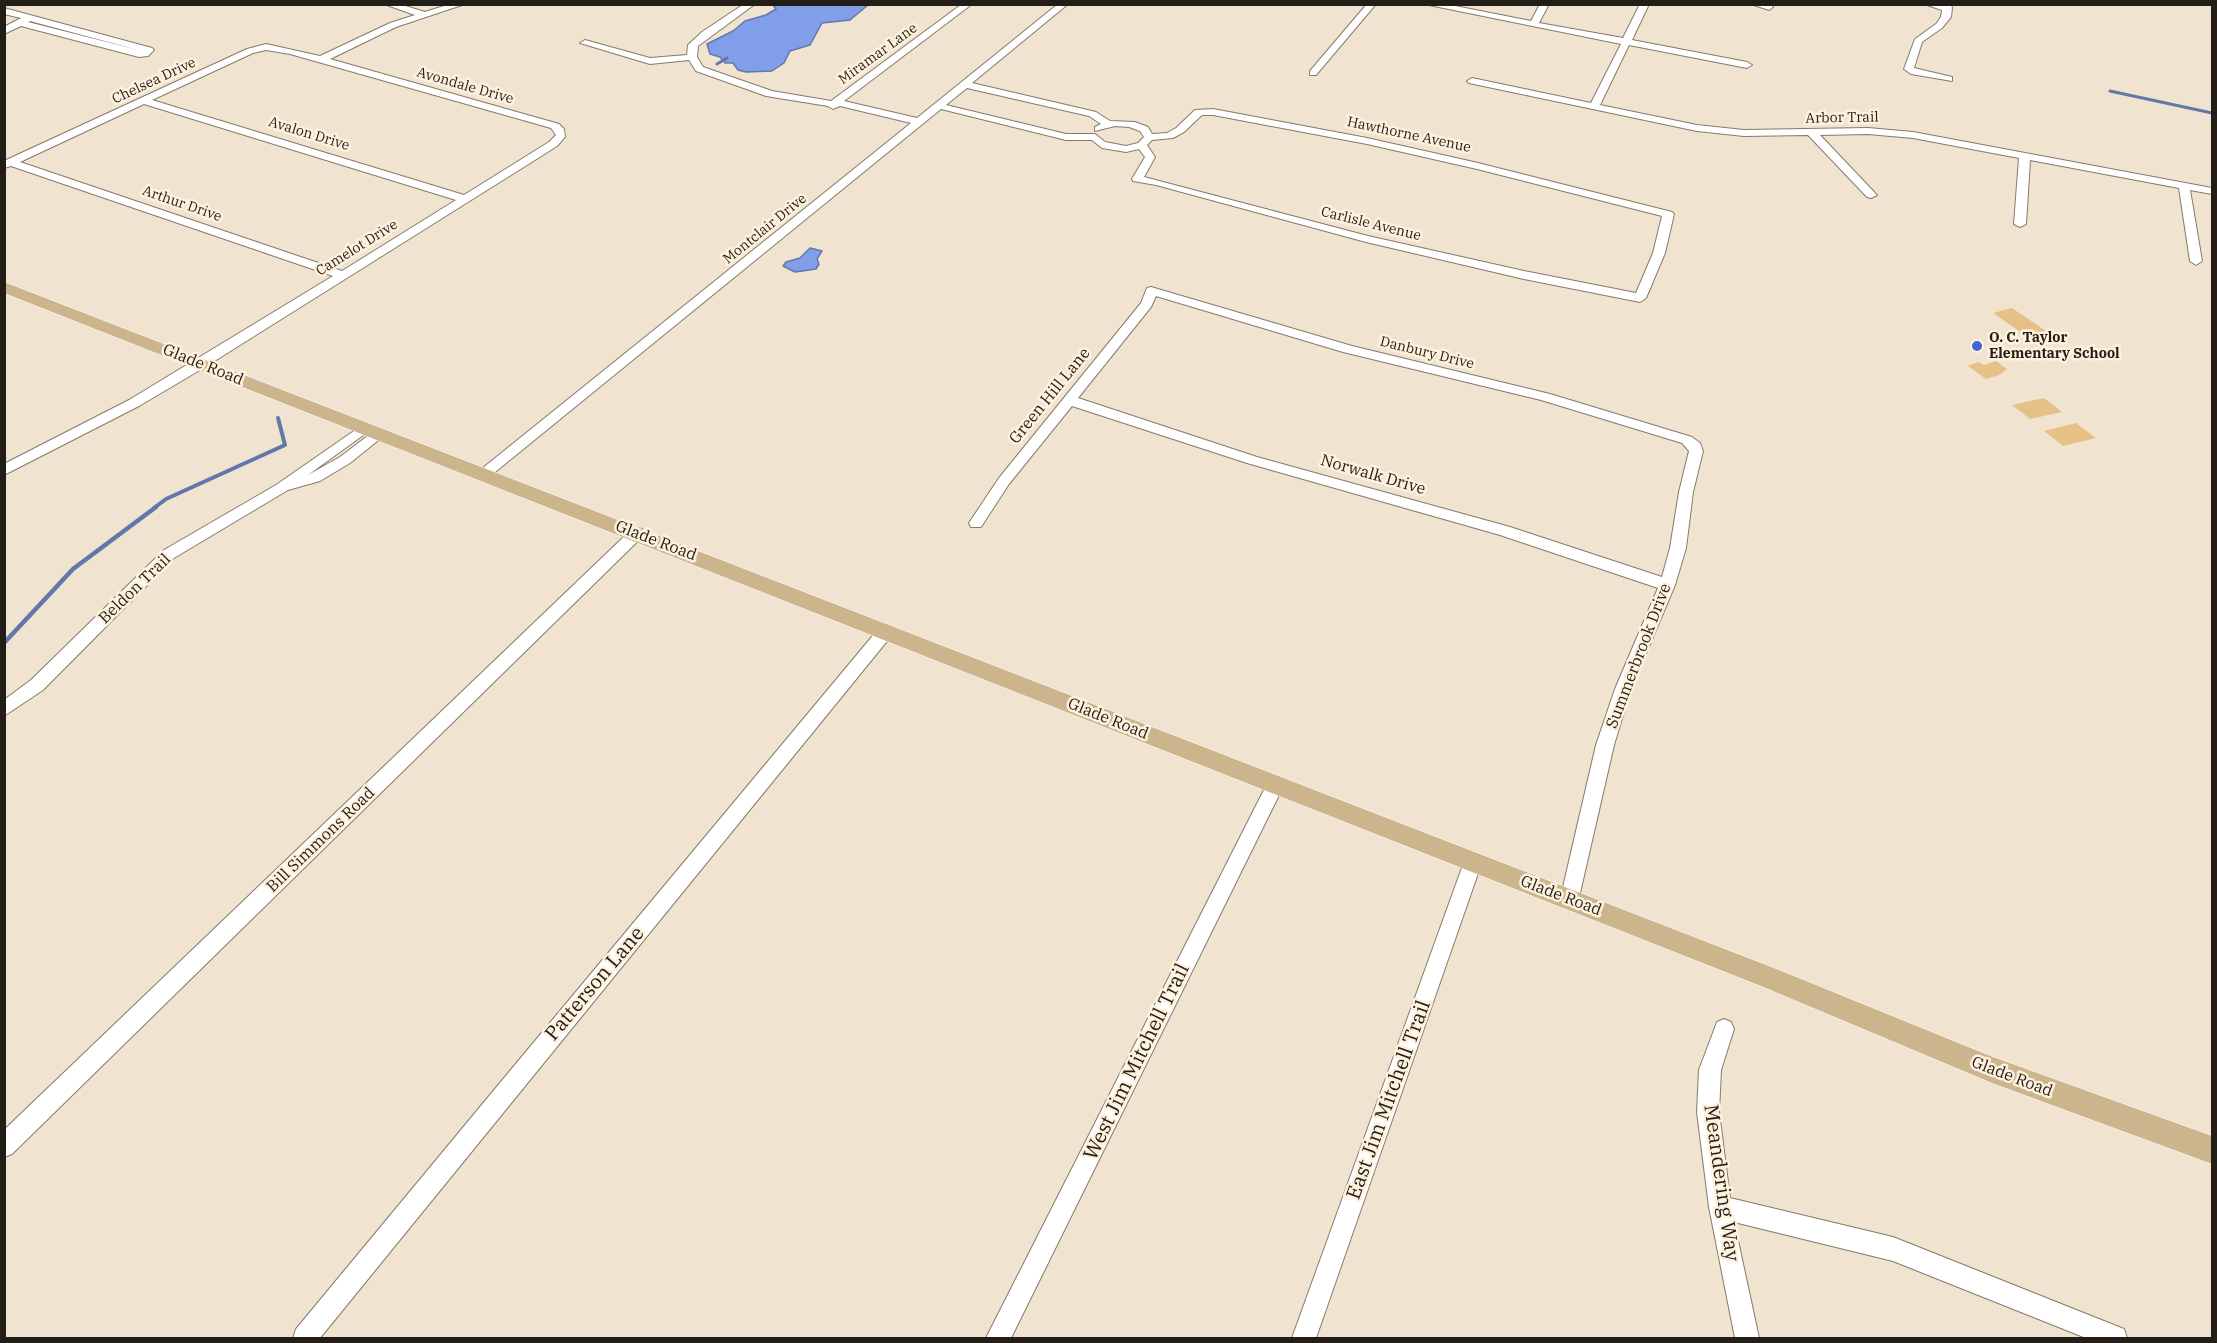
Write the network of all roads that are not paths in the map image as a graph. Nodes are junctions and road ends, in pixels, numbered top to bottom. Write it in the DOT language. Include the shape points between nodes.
graph roads {
  1 [pos="388,4"];
  2 [pos="462,4"];
  3 [pos="727,4"];
  4 [pos="968,4"];
  5 [pos="1064,4"];
  6 [pos="1372,4"];
  7 [pos="1428,4"];
  8 [pos="1545,4"];
  9 [pos="1645,4"];
  10 [pos="1755,4"];
  11 [pos="1928,4"];
  12 [pos="748,6"];
  13 [pos="1947,6"];
  14 [pos="1768,7"];
  15 [pos="4,11"];
  16 [pos="425,15"];
  17 [pos="27,22"];
  18 [pos="1533,24"];
  19 [pos="4,31"];
  20 [pos="1626,41"];
  21 [pos="585,43"];
  22 [pos="692,57"];
  23 [pos="320,60"];
  24 [pos="1747,64"];
  25 [pos="1313,73"];
  26 [pos="1949,79"];
  27 [pos="1472,81"];
  28 [pos="968,84"];
  29 [pos="144,101"];
  30 [pos="836,103"];
  31 [pos="940,106"];
  32 [pos="1594,106"];
  33 [pos="915,124"];
  34 [pos="1109,124"];
  35 [pos="1812,133"];
  36 [pos="1095,137"];
  37 [pos="1145,141"];
  38 [pos="2025,155"];
  39 [pos="531,158"];
  40 [pos="8,163"];
  41 [pos="2184,186"];
  42 [pos="2212,191"];
  43 [pos="1871,195"];
  44 [pos="465,199"];
  45 [pos="2020,224"];
  46 [pos="2196,261"];
  47 [pos="343,275"];
  48 [pos="5,288"];
  49 [pos="1151,291"];
  50 [pos="1640,298"];
  51 [pos="200,364"];
  52 [pos="1069,400"];
  53 [pos="372,431"];
  54 [pos="1695,446"];
  55 [pos="4,470"];
  56 [pos="484,474"];
  57 [pos="976,523"];
  58 [pos="637,533"];
  59 [pos="1667,585"];
  60 [pos="886,631"];
  61 [pos="4,710"];
  62 [pos="1275,785"];
  63 [pos="1473,862"];
  64 [pos="1570,900"];
  65 [pos="1724,1029"];
  66 [pos="4,1146"];
  67 [pos="2212,1150"];
  68 [pos="1720,1207"];
  69 [pos="305,1338"];
  70 [pos="998,1338"];
  71 [pos="1304,1338"];
  72 [pos="1747,1338"];
  73 [pos="2115,1338"];
  1 -- 16 [label="street"];
  2 -- 16 [label="street"];
  3 -- 12 [label="street"];
  4 -- 30 [label="street, Miramar Lane"];
  5 -- 28 [label="street, Montclair Drive"];
  6 -- 25 [label="street"];
  7 -- 18 [label="street"];
  8 -- 18 [label="street"];
  9 -- 20 [label="street"];
  10 -- 14 [label="street"];
  11 -- 13 [label="street"];
  12 -- 22 [label="street" via="698,39 690,52"];
  13 -- 26 [label="street" via="1940,26 1918,41 1909,69"];
  15 -- 17 [label="street"];
  16 -- 23 [label="street" via="393,25"];
  17 -- 17 [label="street" via="42,20 150,50 139,54"];
  17 -- 19 [label="street"];
  18 -- 20 [label="street"];
  20 -- 24 [label="street"];
  20 -- 32 [label="street"];
  21 -- 22 [label="street" via="650,61"];
  22 -- 30 [label="street" via="699,69 747,88"];
  23 -- 29 [label="street, Chelsea Drive" via="271,47 256,49"];
  23 -- 39 [label="street, Avondale Drive" via="559,129 559,139"];
  27 -- 32 [label="street, Arbor Trail"];
  28 -- 31 [label="street, Montclair Drive"];
  28 -- 34 [label="street" via="1092,114"];
  29 -- 40 [label="street, Chelsea Drive"];
  29 -- 44 [label="street, Avalon Drive"];
  30 -- 33 [label="street" via="833,108"];
  31 -- 33 [label="street, Montclair Drive"];
  31 -- 36 [label="street" via="1066,137"];
  32 -- 35 [label="street, Arbor Trail" via="1719,131"];
  33 -- 56 [label="street, Montclair Drive"];
  34 -- 36 [label="street" via="1098,130"];
  34 -- 37 [label="street" via="1136,125 1147,131"];
  35 -- 38 [label="street, Arbor Trail" via="1886,132"];
  35 -- 43 [label="street"];
  36 -- 37 [label="street, Hawthorne Avenue" via="1109,148 1126,149"];
  37 -- 50 [label="street, Carlisle Avenue" via="1150,158 1137,179 1377,242"];
  37 -- 50 [label="street, Hawthorne Avenue" via="1169,136 1199,112 1213,112 1467,163 1668,214 1659,253"];
  38 -- 41 [label="street, Arbor Trail"];
  38 -- 45 [label="street"];
  39 -- 44 [label="street, Camelot Drive"];
  40 -- 47 [label="street, Arthur Drive"];
  41 -- 42 [label="street, Arbor Trail"];
  41 -- 46 [label="street"];
  44 -- 47 [label="street, Camelot Drive"];
  47 -- 51 [label="street, Camelot Drive"];
  48 -- 51 [label="main road, Glade Road"];
  49 -- 52 [label="street, Green Hill Lane" via="1147,304"];
  49 -- 54 [label="street, Danbury Drive" via="1348,349 1545,397 1687,440"];
  51 -- 53 [label="main road, Glade Road"];
  51 -- 55 [label="street, Camelot Drive"];
  52 -- 57 [label="street, Green Hill Lane"];
  52 -- 59 [label="street, Norwalk Drive" via="1252,460 1505,531"];
  53 -- 56 [label="main road, Glade Road"];
  53 -- 61 [label="street, Beldon Trail" via="345,460 315,478 281,488 169,554 37,685"];
  54 -- 59 [label="street, Summerbrook Drive" via="1678,548"];
  56 -- 58 [label="main road, Glade Road"];
  58 -- 60 [label="main road, Glade Road"];
  58 -- 66 [label="street, Bill Simmons Road"];
  59 -- 64 [label="street, Summerbrook Drive" via="1623,689 1605,745"];
  60 -- 62 [label="main road, Glade Road"];
  60 -- 69 [label="street, Patterson Lane"];
  62 -- 63 [label="main road, Glade Road"];
  62 -- 70 [label="street, West Jim Mitchell Trail"];
  63 -- 64 [label="main road, Glade Road"];
  63 -- 71 [label="street, East Jim Mitchell Trail"];
  64 -- 67 [label="main road, Glade Road" via="2011,1077"];
  65 -- 68 [label="street, Meandering Way" via="1710,1070 1708,1112"];
  68 -- 72 [label="street, Meandering Way"];
  68 -- 73 [label="street" via="1893,1249"];
}
